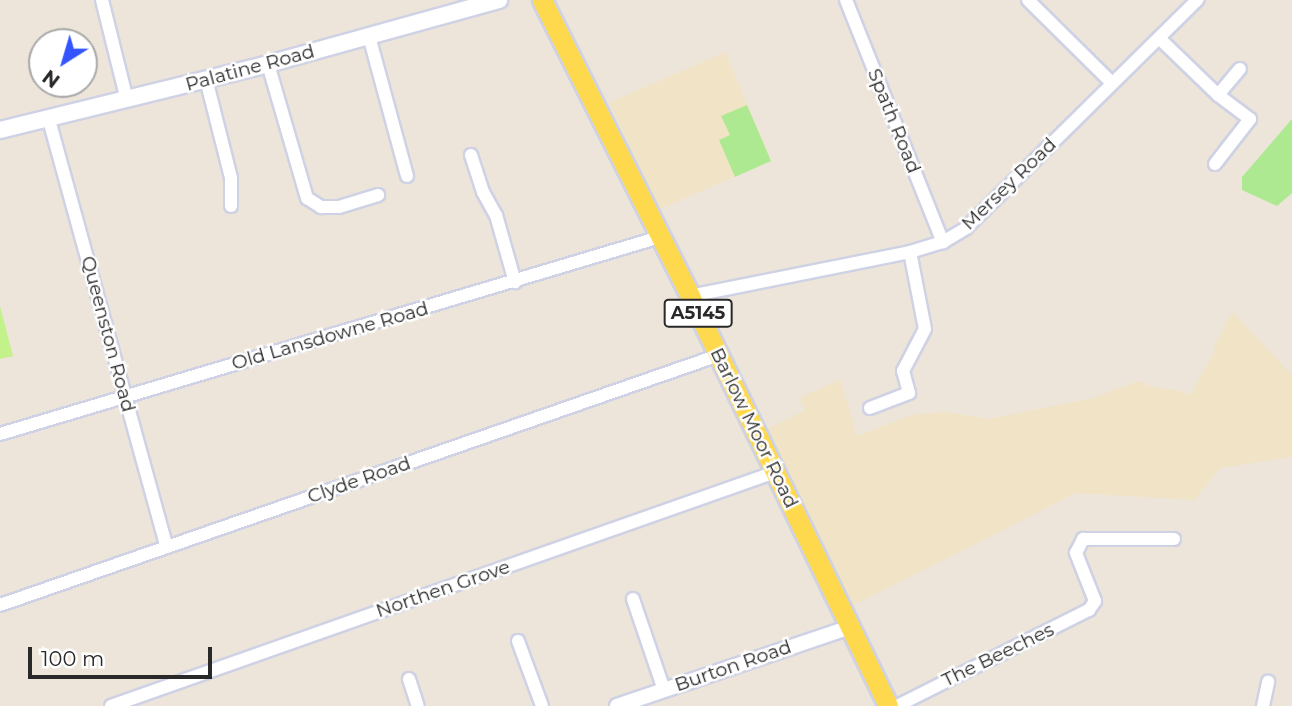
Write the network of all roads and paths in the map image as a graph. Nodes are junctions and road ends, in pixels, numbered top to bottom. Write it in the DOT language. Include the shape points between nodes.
graph roads {
  1 [pos="102,0"];
  2 [pos="499,0"];
  3 [pos="542,0"];
  4 [pos="846,0"];
  5 [pos="1028,0"];
  6 [pos="1197,0"];
  7 [pos="369,36"];
  8 [pos="1159,38"];
  9 [pos="268,64"];
  10 [pos="1240,69"];
  11 [pos="206,79"];
  12 [pos="1111,82"];
  13 [pos="1217,95"];
  14 [pos="127,100"];
  15 [pos="49,120"];
  16 [pos="0,130"];
  17 [pos="471,155"];
  18 [pos="1215,164"];
  19 [pos="407,176"];
  20 [pos="378,195"];
  21 [pos="231,206"];
  22 [pos="660,237"];
  23 [pos="943,242"];
  24 [pos="910,252"];
  25 [pos="515,282"];
  26 [pos="690,296"];
  27 [pos="719,355"];
  28 [pos="125,396"];
  29 [pos="870,408"];
  30 [pos="0,434"];
  31 [pos="775,472"];
  32 [pos="1174,538"];
  33 [pos="167,547"];
  34 [pos="633,599"];
  35 [pos="0,605"];
  36 [pos="850,627"];
  37 [pos="518,642"];
  38 [pos="409,679"];
  39 [pos="1268,682"];
  40 [pos="664,690"];
  41 [pos="111,706"];
  42 [pos="418,706"];
  43 [pos="542,706"];
  44 [pos="617,706"];
  45 [pos="888,706"];
  46 [pos="897,706"];
  47 [pos="1264,706"];
  1 -- 14 [label="street"];
  2 -- 7 [label="main road, Palatine Road"];
  3 -- 22 [label="main road, Barlow Moor Road / A5145"];
  4 -- 23 [label="street, Spath Road"];
  5 -- 12 [label="street"];
  6 -- 8 [label="street, Mersey Road"];
  7 -- 9 [label="main road, Palatine Road"];
  7 -- 19 [label="street"];
  8 -- 12 [label="street, Mersey Road"];
  8 -- 13 [label="street"];
  9 -- 11 [label="main road, Palatine Road"];
  9 -- 20 [label="street" via="307,198 321,207 339,208"];
  10 -- 13 [label="street"];
  11 -- 14 [label="main road, Palatine Road"];
  11 -- 21 [label="street" via="231,178"];
  12 -- 23 [label="street, Mersey Road" via="966,228"];
  13 -- 18 [label="street" via="1250,119"];
  14 -- 15 [label="main road, Palatine Road"];
  15 -- 16 [label="main road, Palatine Road"];
  15 -- 28 [label="street, Queenston Road"];
  17 -- 25 [label="street" via="496,215"];
  22 -- 25 [label="street, Old Lansdowne Road"];
  22 -- 26 [label="main road, Barlow Moor Road / A5145"];
  23 -- 24 [label="street, Mersey Road"];
  24 -- 26 [label="street, Mersey Road"];
  24 -- 29 [label="street" via="925,329 903,371 909,393"];
  25 -- 28 [label="street, Old Lansdowne Road"];
  26 -- 27 [label="main road, Barlow Moor Road / A5145"];
  27 -- 31 [label="main road, Barlow Moor Road / A5145"];
  27 -- 33 [label="street, Clyde Road"];
  28 -- 30 [label="street, Old Lansdowne Road"];
  28 -- 33 [label="street, Queenston Road"];
  31 -- 36 [label="main road, Barlow Moor Road / A5145"];
  31 -- 41 [label="street, Northen Grove"];
  32 -- 46 [label="street, The Beeches" via="1083,539 1076,553 1095,601 1089,610"];
  33 -- 35 [label="street, Clyde Road"];
  34 -- 40 [label="street"];
  36 -- 40 [label="street, Burton Road"];
  36 -- 45 [label="main road, Barlow Moor Road / A5145"];
  37 -- 43 [label="street"];
  38 -- 42 [label="street"];
  39 -- 47 [label="street"];
  40 -- 44 [label="street, Burton Road"];
}
